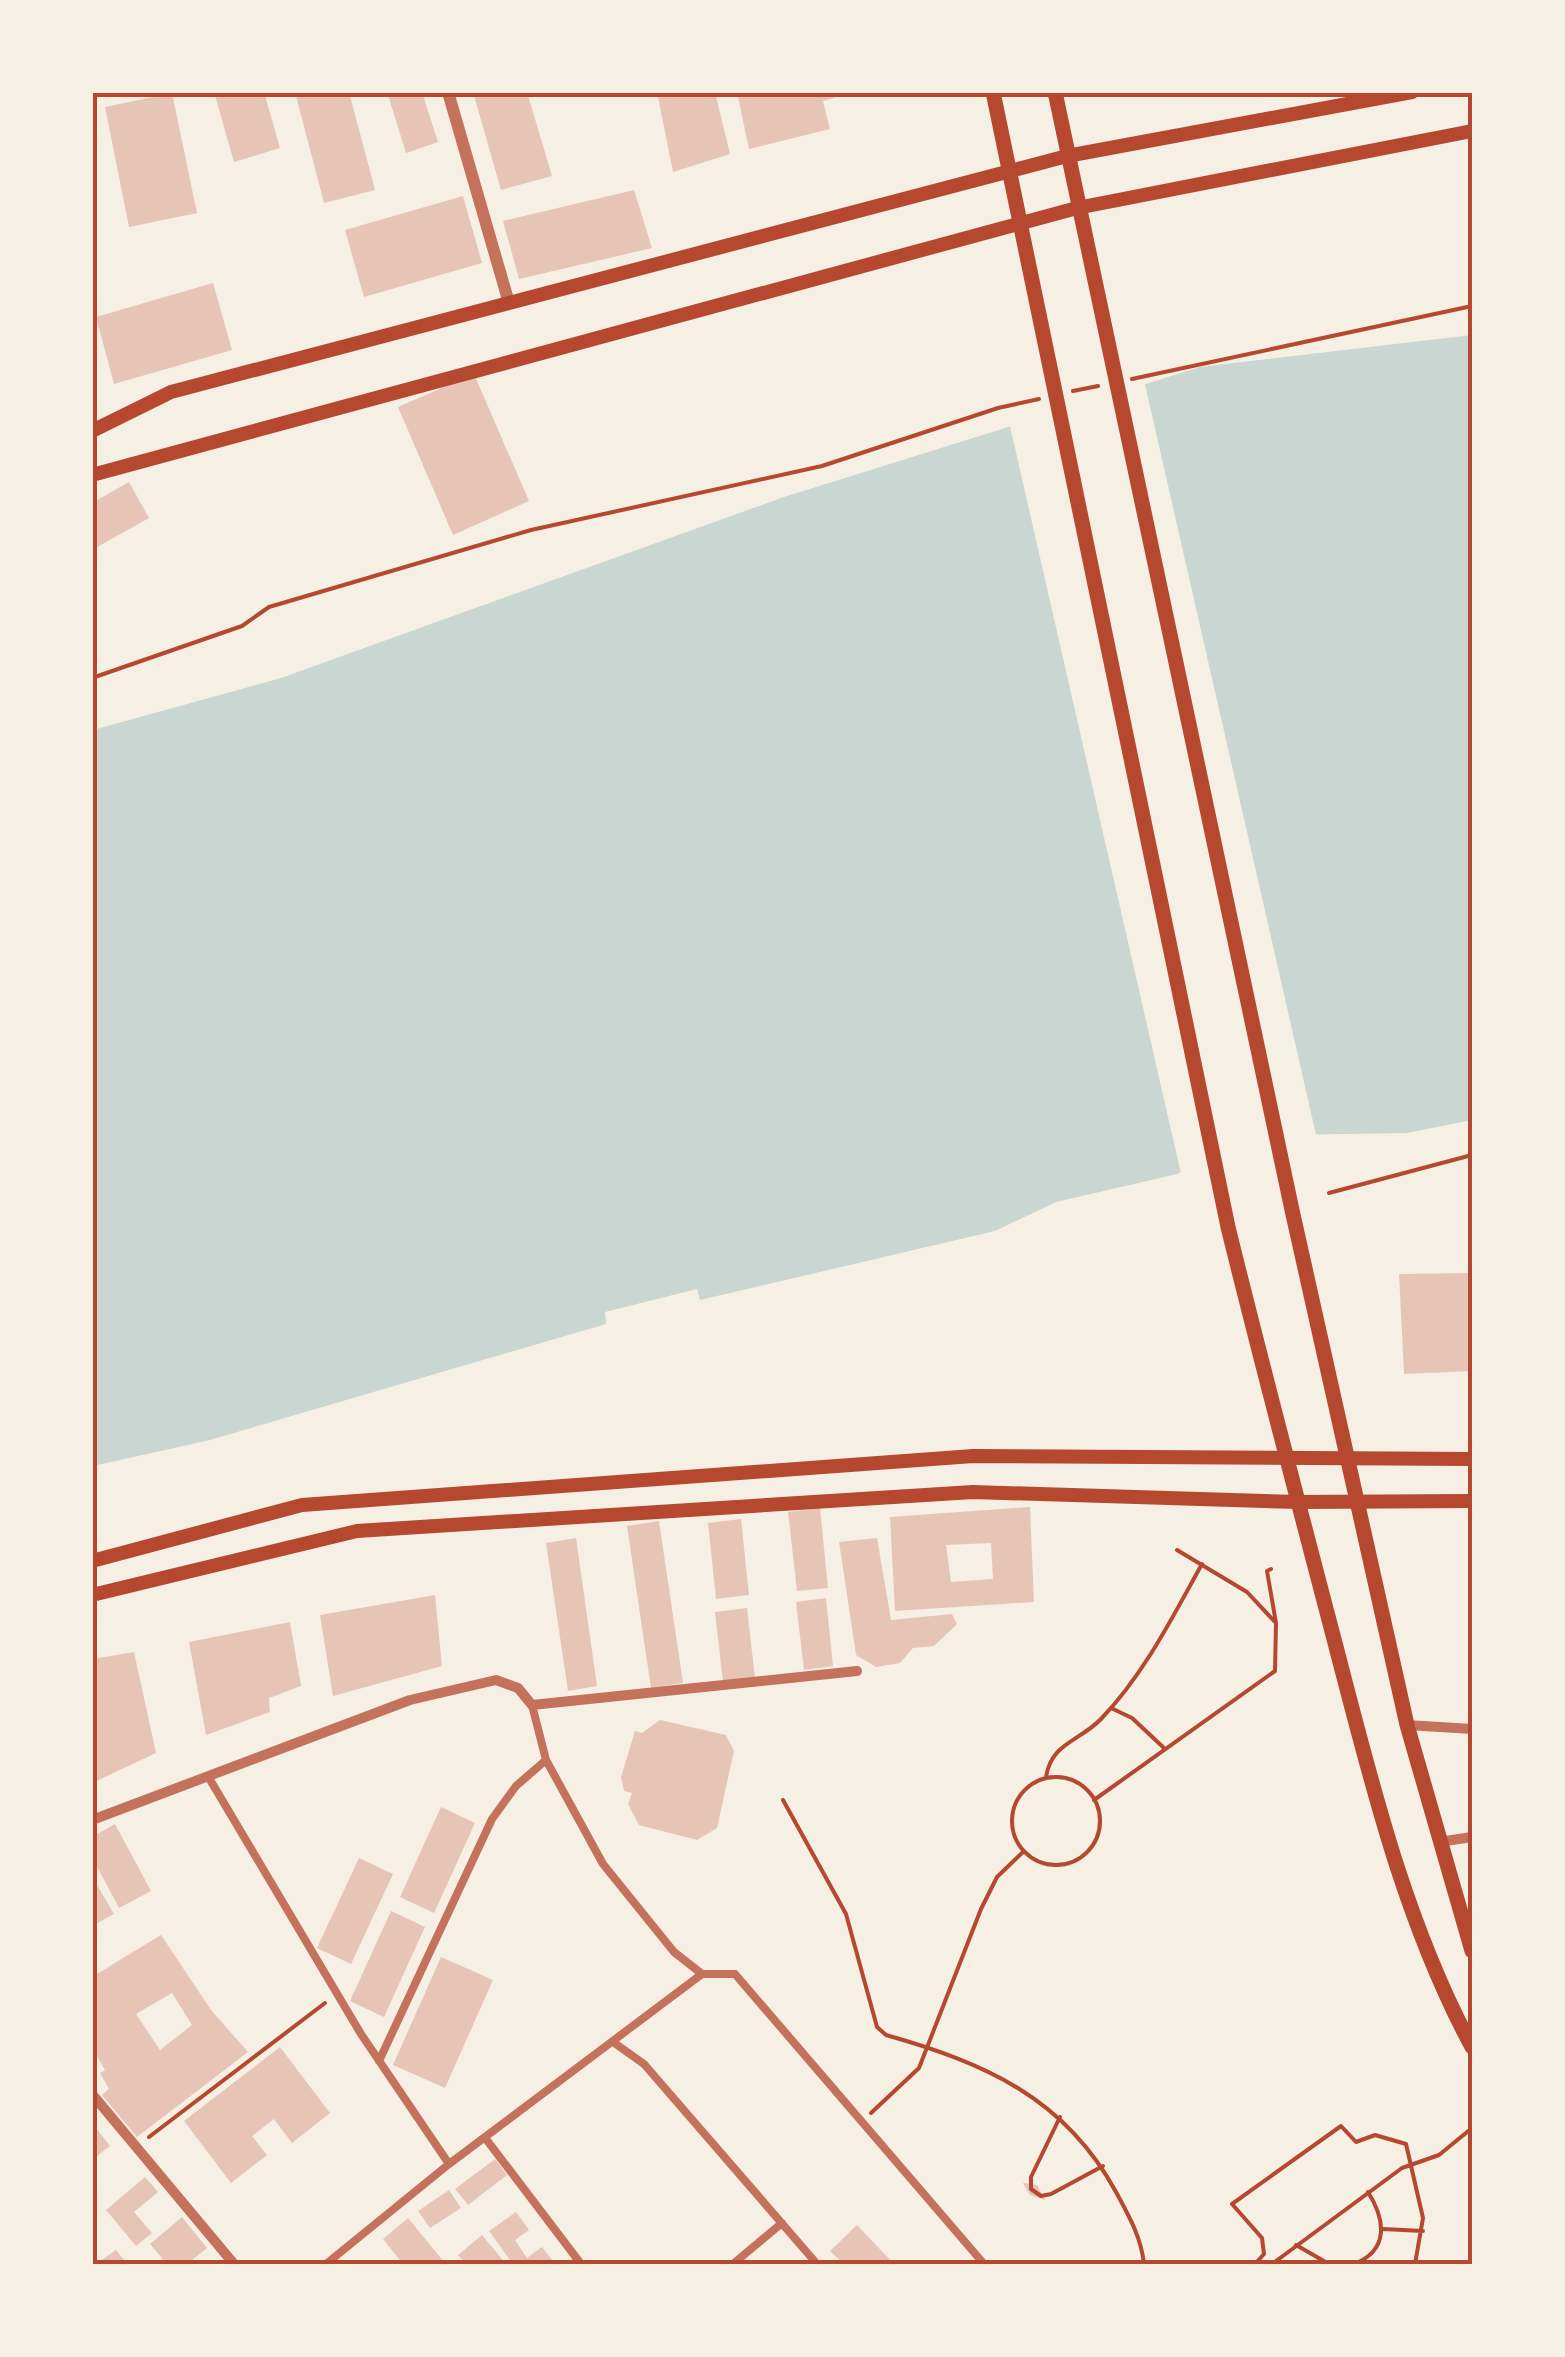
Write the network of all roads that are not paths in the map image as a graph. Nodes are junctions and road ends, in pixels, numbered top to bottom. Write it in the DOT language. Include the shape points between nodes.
graph roads {
  1 [pos="448,92"];
  2 [pos="993,92"];
  3 [pos="1054,92"];
  4 [pos="1412,92"];
  5 [pos="1472,131"];
  6 [pos="1067,156"];
  7 [pos="1012,170"];
  8 [pos="1077,208"];
  9 [pos="1023,223"];
  10 [pos="509,303"];
  11 [pos="92,431"];
  12 [pos="92,475"];
  13 [pos="1286,1456"];
  14 [pos="1347,1457"];
  15 [pos="1472,1459"];
  16 [pos="1357,1501"];
  17 [pos="1472,1501"];
  18 [pos="1298,1502"];
  19 [pos="92,1561"];
  20 [pos="92,1595"];
  21 [pos="857,1671"];
  22 [pos="532,1705"];
  23 [pos="1407,1725"];
  24 [pos="1472,1728"];
  25 [pos="546,1760"];
  26 [pos="209,1778"];
  27 [pos="92,1820"];
  28 [pos="1472,1837"];
  29 [pos="1438,1842"];
  30 [pos="1472,1951"];
  31 [pos="702,1974"];
  32 [pos="613,2042"];
  33 [pos="1472,2047"];
  34 [pos="379,2060"];
  35 [pos="92,2094"];
  36 [pos="486,2140"];
  37 [pos="449,2164"];
  38 [pos="782,2223"];
  39 [pos="234,2264"];
  40 [pos="326,2264"];
  41 [pos="581,2264"];
  42 [pos="733,2264"];
  43 [pos="817,2264"];
  44 [pos="984,2264"];
  1 -- 10 [label="street"];
  2 -- 7 [label="main road"];
  3 -- 6 [label="main road"];
  4 -- 6 [label="main road"];
  5 -- 8 [label="main road"];
  6 -- 7 [label="main road"];
  6 -- 8 [label="main road"];
  7 -- 9 [label="main road"];
  7 -- 10 [label="main road"];
  8 -- 9 [label="main road"];
  8 -- 14 [label="main road"];
  9 -- 12 [label="main road"];
  9 -- 13 [label="main road" via="1228,1227"];
  10 -- 11 [label="main road" via="171,392"];
  13 -- 14 [label="main road"];
  13 -- 18 [label="main road"];
  13 -- 19 [label="main road" via="973,1456 302,1505"];
  14 -- 15 [label="main road"];
  14 -- 16 [label="main road"];
  16 -- 17 [label="main road"];
  16 -- 18 [label="main road"];
  16 -- 23 [label="main road"];
  18 -- 20 [label="main road" via="973,1492 357,1531"];
  18 -- 33 [label="main road" via="1391,1846 1438,1983"];
  21 -- 22 [label="street"];
  22 -- 25 [label="street"];
  22 -- 26 [label="street" via="518,1688 496,1680 410,1700"];
  23 -- 24 [label="street"];
  23 -- 29 [label="main road"];
  25 -- 31 [label="street" via="604,1864 674,1952"];
  25 -- 34 [label="street" via="492,1819"];
  26 -- 27 [label="street"];
  26 -- 34 [label="street"];
  28 -- 29 [label="street"];
  29 -- 30 [label="main road"];
  31 -- 32 [label="street"];
  31 -- 44 [label="street" via="735,1974"];
  32 -- 36 [label="street"];
  32 -- 38 [label="street" via="644,2064"];
  34 -- 37 [label="street"];
  35 -- 39 [label="street"];
  36 -- 37 [label="street"];
  36 -- 41 [label="street"];
  37 -- 40 [label="street"];
  38 -- 42 [label="street"];
  38 -- 43 [label="street"];
}
